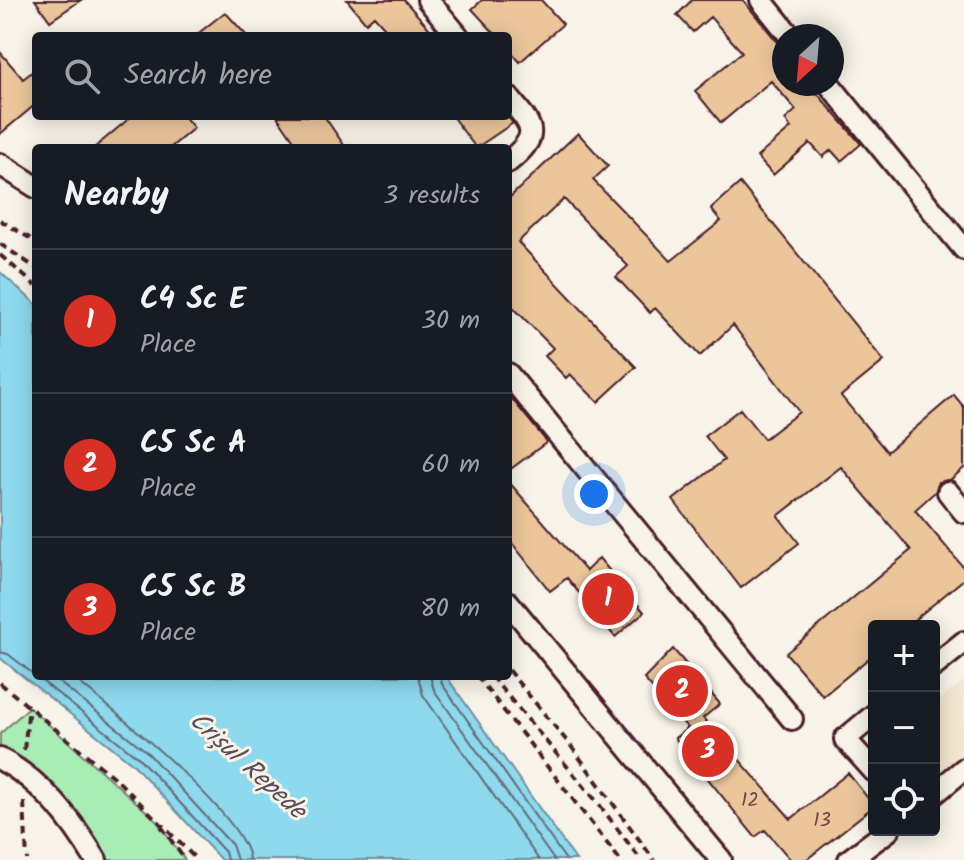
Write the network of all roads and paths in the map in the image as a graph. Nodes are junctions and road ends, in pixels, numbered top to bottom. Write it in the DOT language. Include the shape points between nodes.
graph roads {
  1 [pos="428,0"];
  2 [pos="761,0"];
  3 [pos="780,24"];
  4 [pos="455,32"];
  5 [pos="839,96"];
  6 [pos="512,102"];
  7 [pos="512,159"];
  8 [pos="0,164"];
  9 [pos="32,184"];
  10 [pos="0,220"];
  11 [pos="32,240"];
  12 [pos="0,244"];
  13 [pos="964,249"];
  14 [pos="0,255"];
  15 [pos="32,265"];
  16 [pos="32,283"];
  17 [pos="512,379"];
  18 [pos="948,492"];
  19 [pos="964,512"];
  20 [pos="512,607"];
  21 [pos="964,642"];
  22 [pos="940,661"];
  23 [pos="512,675"];
  24 [pos="480,680"];
  25 [pos="494,680"];
  26 [pos="0,684"];
  27 [pos="792,719"];
  28 [pos="868,720"];
  29 [pos="0,759"];
  30 [pos="868,764"];
  31 [pos="964,769"];
  32 [pos="940,789"];
  33 [pos="881,836"];
  34 [pos="96,860"];
  35 [pos="185,860"];
  36 [pos="197,860"];
  37 [pos="620,860"];
  38 [pos="641,860"];
  39 [pos="654,860"];
  40 [pos="721,860"];
  41 [pos="849,860"];
  1 -- 4 [label="street"];
  2 -- 3 [label="street"];
  5 -- 13 [label="street"];
  6 -- 7 [label="street" via="531,126 532,137"];
  8 -- 9 [label="street"];
  10 -- 11 [label="path"];
  12 -- 15 [label="path"];
  14 -- 16 [label="path"];
  17 -- 27 [label="street"];
  18 -- 19 [label="street"];
  20 -- 40 [label="street"];
  21 -- 22 [label="street"];
  23 -- 39 [label="path"];
  24 -- 37 [label="path"];
  25 -- 38 [label="path"];
  26 -- 35 [label="path" via="146,810"];
  26 -- 36 [label="path" via="118,781"];
  28 -- 30 [label="street" via="845,739"];
  29 -- 34 [label="street" via="22,771 75,825"];
  31 -- 32 [label="street"];
  33 -- 41 [label="street"];
}
